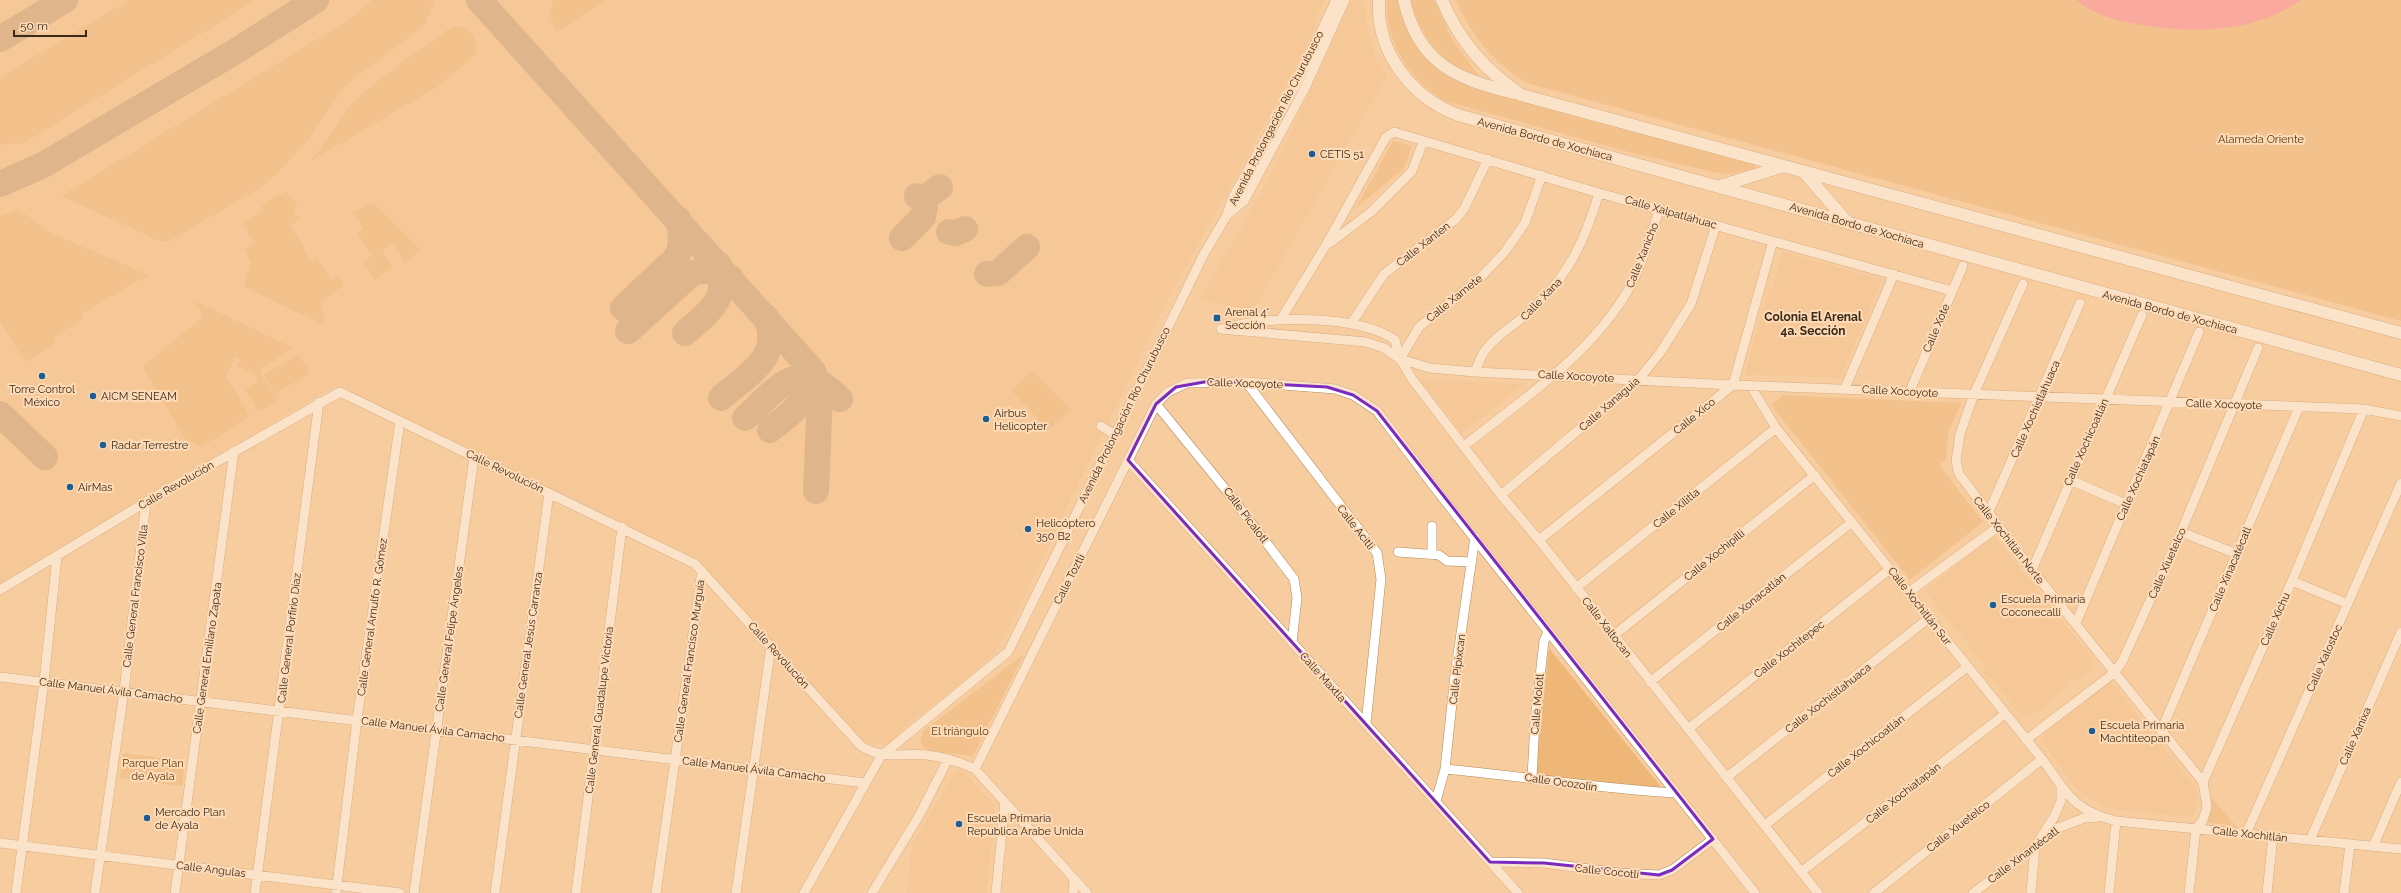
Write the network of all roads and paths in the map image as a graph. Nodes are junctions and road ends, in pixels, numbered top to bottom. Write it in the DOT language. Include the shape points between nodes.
graph roads {
  1 [pos="1336,0"];
  2 [pos="1345,0"];
  3 [pos="1379,0"];
  4 [pos="1404,0"];
  5 [pos="1442,0"];
  6 [pos="1522,95"];
  7 [pos="1423,142"];
  8 [pos="1488,159"];
  9 [pos="1784,166"];
  10 [pos="1803,171"];
  11 [pos="1542,175"];
  12 [pos="1720,186"];
  13 [pos="1599,193"];
  14 [pos="1660,208"];
  15 [pos="1227,215"];
  16 [pos="1849,224"];
  17 [pos="1716,225"];
  18 [pos="1773,241"];
  19 [pos="1326,245"];
  20 [pos="1963,266"];
  21 [pos="1894,274"];
  22 [pos="2023,284"];
  23 [pos="1952,291"];
  24 [pos="2080,303"];
  25 [pos="2142,315"];
  26 [pos="1281,319"];
  27 [pos="1351,324"];
  28 [pos="2199,332"];
  29 [pos="2401,333"];
  30 [pos="2258,348"];
  31 [pos="1400,359"];
  32 [pos="1475,372"];
  33 [pos="1553,375"];
  34 [pos="2401,375"];
  35 [pos="1639,379"];
  36 [pos="1246,382"];
  37 [pos="1733,385"];
  38 [pos="1750,385"];
  39 [pos="1845,388"];
  40 [pos="1910,391"];
  41 [pos="1168,392"];
  42 [pos="1974,394"];
  43 [pos="2042,395"];
  44 [pos="2106,398"];
  45 [pos="319,402"];
  46 [pos="2171,402"];
  47 [pos="1156,404"];
  48 [pos="2236,404"];
  49 [pos="2299,407"];
  50 [pos="2364,409"];
  51 [pos="2401,416"];
  52 [pos="400,420"];
  53 [pos="1101,426"];
  54 [pos="1776,428"];
  55 [pos="1115,435"];
  56 [pos="1464,446"];
  57 [pos="234,451"];
  58 [pos="474,457"];
  59 [pos="1128,460"];
  60 [pos="1815,475"];
  61 [pos="2070,480"];
  62 [pos="2401,482"];
  63 [pos="549,493"];
  64 [pos="1501,495"];
  65 [pos="146,502"];
  66 [pos="2126,504"];
  67 [pos="1988,514"];
  68 [pos="1852,522"];
  69 [pos="1432,526"];
  70 [pos="622,527"];
  71 [pos="1998,527"];
  72 [pos="2181,532"];
  73 [pos="1475,537"];
  74 [pos="1539,540"];
  75 [pos="1398,552"];
  76 [pos="2237,554"];
  77 [pos="1432,555"];
  78 [pos="57,556"];
  79 [pos="1472,562"];
  80 [pos="1890,570"];
  81 [pos="2032,570"];
  82 [pos="702,571"];
  83 [pos="2292,581"];
  84 [pos="1576,588"];
  85 [pos="0,590"];
  86 [pos="1909,592"];
  87 [pos="2348,604"];
  88 [pos="1929,618"];
  89 [pos="2076,623"];
  90 [pos="1548,632"];
  91 [pos="2401,632"];
  92 [pos="1613,636"];
  93 [pos="1292,642"];
  94 [pos="771,646"];
  95 [pos="1968,667"];
  96 [pos="2114,673"];
  97 [pos="0,677"];
  98 [pos="44,682"];
  99 [pos="1650,682"];
  100 [pos="124,691"];
  101 [pos="202,701"];
  102 [pos="280,710"];
  103 [pos="2005,714"];
  104 [pos="357,720"];
  105 [pos="1366,724"];
  106 [pos="1688,729"];
  107 [pos="437,730"];
  108 [pos="2161,731"];
  109 [pos="515,739"];
  110 [pos="2026,740"];
  111 [pos="594,749"];
  112 [pos="881,756"];
  113 [pos="675,759"];
  114 [pos="948,760"];
  115 [pos="2042,760"];
  116 [pos="752,768"];
  117 [pos="975,769"];
  118 [pos="1445,769"];
  119 [pos="1727,777"];
  120 [pos="1532,778"];
  121 [pos="2203,782"];
  122 [pos="2401,782"];
  123 [pos="865,783"];
  124 [pos="2061,789"];
  125 [pos="1676,793"];
  126 [pos="1436,801"];
  127 [pos="1005,802"];
  128 [pos="2099,817"];
  129 [pos="2116,822"];
  130 [pos="1765,825"];
  131 [pos="2196,829"];
  132 [pos="2246,834"];
  133 [pos="2272,836"];
  134 [pos="1713,839"];
  135 [pos="2310,840"];
  136 [pos="0,843"];
  137 [pos="2350,844"];
  138 [pos="22,846"];
  139 [pos="2035,847"];
  140 [pos="2373,847"];
  141 [pos="2401,850"];
  142 [pos="99,856"];
  143 [pos="1490,862"];
  144 [pos="178,865"];
  145 [pos="1802,872"];
  146 [pos="257,874"];
  147 [pos="1074,879"];
  148 [pos="336,889"];
  149 [pos="16,893"];
  150 [pos="95,893"];
  151 [pos="175,893"];
  152 [pos="255,893"];
  153 [pos="400,893"];
  154 [pos="414,893"];
  155 [pos="495,893"];
  156 [pos="576,893"];
  157 [pos="656,893"];
  158 [pos="736,893"];
  159 [pos="804,893"];
  160 [pos="872,893"];
  161 [pos="996,893"];
  162 [pos="1073,893"];
  163 [pos="1087,893"];
  164 [pos="1518,893"];
  165 [pos="1754,893"];
  166 [pos="1818,893"];
  167 [pos="1874,893"];
  168 [pos="1973,893"];
  169 [pos="2030,893"];
  170 [pos="2109,893"];
  171 [pos="2189,893"];
  172 [pos="2267,893"];
  173 [pos="2344,893"];
  1 -- 15 [label="street, Avenida Prolongación Río Churubusco" via="1298,81 1233,197"];
  2 -- 15 [label="street, Avenida Prolongación Río Churubusco" via="1306,86 1244,201"];
  3 -- 12 [label="main road, Avenida Bordo de Xochiaca" via="1381,26 1394,61 1412,86 1442,108 1467,118"];
  4 -- 6 [label="main road" via="1422,44 1448,69 1457,76 1481,85"];
  5 -- 6 [label="main road" via="1455,28 1473,55 1499,80"];
  6 -- 9 [label="main road"];
  7 -- 8 [label="street, Calle Xalpatláhuac"];
  7 -- 19 [label="street" via="1412,171 1371,212"];
  7 -- 19 [label="street, Calle Xalpatláhuac" via="1390,133"];
  8 -- 11 [label="street, Calle Xalpatláhuac"];
  8 -- 27 [label="street, Calle Xanten" via="1464,209 1384,274"];
  9 -- 10 [label="main road"];
  9 -- 12 [label="main road"];
  10 -- 16 [label="main road"];
  10 -- 29 [label="main road"];
  11 -- 13 [label="street, Calle Xalpatláhuac"];
  11 -- 31 [label="street, Calle Xamete" via="1525,223 1504,253 1479,279 1418,327"];
  12 -- 16 [label="main road, Avenida Bordo de Xochiaca"];
  13 -- 14 [label="street, Calle Xalpatláhuac"];
  13 -- 32 [label="street, Calle Xana" via="1577,255 1557,284 1533,310 1493,342 1484,352"];
  14 -- 17 [label="street, Calle Xalpatláhuac"];
  14 -- 33 [label="street, Calle Xanicho" via="1635,276 1625,295 1591,339"];
  15 -- 55 [label="street, Avenida Prolongación Río Churubusco" via="1204,254"];
  16 -- 34 [label="main road, Avenida Bordo de Xochiaca"];
  17 -- 18 [label="street, Calle Xalpatláhuac"];
  17 -- 35 [label="street, Calle Xanaguia" via="1691,304 1660,353"];
  18 -- 21 [label="street, Calle Xalpatláhuac"];
  18 -- 37 [label="street"];
  19 -- 26 [label="street"];
  20 -- 23 [label="street, Calle Xote"];
  21 -- 23 [label="street, Calle Xalpatláhuac"];
  21 -- 39 [label="street"];
  22 -- 42 [label="street, Calle Xochitlán Norte"];
  23 -- 40 [label="street, Calle Xote"];
  24 -- 43 [label="street, Calle Xochistlahuaca"];
  25 -- 44 [label="street, Calle Xochicoatlán"];
  26 -- 27 [label="street, Calle Xocoyote"];
  26 -- 31 [label="street, Calle Xocoyote" via="1250,321 1221,329 1366,342 1384,348"];
  27 -- 31 [label="street, Calle Xocoyote" via="1372,328 1395,340"];
  28 -- 46 [label="street, Calle Xochiatapán"];
  30 -- 48 [label="street, Calle Xiuetelco"];
  31 -- 32 [label="street, Calle Xocoyote" via="1430,368"];
  31 -- 56 [label="street, Calle Xaltocan" via="1412,379"];
  32 -- 33 [label="street, Calle Xocoyote"];
  33 -- 35 [label="street, Calle Xocoyote"];
  33 -- 56 [label="street, Calle Xanicho"];
  35 -- 37 [label="street, Calle Xocoyote"];
  35 -- 64 [label="street, Calle Xanaguia"];
  36 -- 41 [label="street, Calle Xocoyote" via="1187,383"];
  36 -- 73 [label="street, Calle Xocoyote" via="1320,386 1348,393 1377,411"];
  36 -- 105 [label="street, Calle Acitli" via="1377,553 1381,579"];
  37 -- 38 [label="street, Calle Xocoyote"];
  37 -- 74 [label="street, Calle Xico"];
  38 -- 39 [label="street, Calle Xocoyote"];
  38 -- 54 [label="street, Calle Xochitlán Sur"];
  39 -- 40 [label="street, Calle Xocoyote"];
  40 -- 42 [label="street, Calle Xocoyote"];
  41 -- 47 [label="street, Calle Toztli"];
  42 -- 43 [label="street, Calle Xocoyote"];
  42 -- 67 [label="street, Calle Xochitlán Norte" via="1960,434 1956,461 1959,474"];
  43 -- 44 [label="street, Calle Xocoyote"];
  43 -- 67 [label="street, Calle Xochistlahuaca"];
  44 -- 46 [label="street, Calle Xocoyote"];
  44 -- 61 [label="street, Calle Xochicoatlán"];
  45 -- 52 [label="street, Calle Revolución" via="340,392"];
  45 -- 57 [label="street, Calle Revolución"];
  45 -- 102 [label="street, Calle General Porfirio Díaz"];
  46 -- 48 [label="street, Calle Xocoyote"];
  46 -- 66 [label="street, Calle Xochiatapán"];
  47 -- 59 [label="street, Calle Toztli"];
  47 -- 93 [label="street, Calle Picalotl" via="1294,579 1297,598"];
  48 -- 49 [label="street, Calle Xocoyote"];
  48 -- 72 [label="street, Calle Xiuetelco"];
  49 -- 50 [label="street, Calle Xocoyote"];
  49 -- 76 [label="street, Calle Xinacatécatl"];
  50 -- 51 [label="street, Calle Xocoyote"];
  50 -- 83 [label="street, Calle Xichu"];
  52 -- 58 [label="street, Calle Revolución"];
  52 -- 104 [label="street, Calle General Arnulfo R. Gómez"];
  53 -- 55 [label="street"];
  54 -- 60 [label="street, Calle Xochitlán Sur"];
  54 -- 84 [label="street, Calle Xilitla"];
  55 -- 112 [label="street, Avenida Prolongación Río Churubusco" via="1008,652"];
  56 -- 64 [label="street, Calle Xaltocan"];
  57 -- 65 [label="street, Calle Revolución"];
  57 -- 101 [label="street, Calle General Emiliano Zapata"];
  58 -- 63 [label="street, Calle Revolución"];
  58 -- 107 [label="street, Calle General Felipe Ángeles"];
  59 -- 93 [label="street, Calle Maxtla"];
  59 -- 117 [label="street, Calle Toztli"];
  60 -- 68 [label="street, Calle Xochitlán Sur"];
  60 -- 92 [label="street, Calle Xochipilli"];
  61 -- 66 [label="street"];
  61 -- 81 [label="street, Calle Xochicoatlán"];
  62 -- 87 [label="street, Calle Xalostoc"];
  63 -- 70 [label="street, Calle Revolución"];
  63 -- 109 [label="street, Calle General Jesús Carranza"];
  64 -- 74 [label="street, Calle Xaltocan"];
  65 -- 78 [label="street, Calle Revolución"];
  65 -- 100 [label="street, Calle General Francisco Villa"];
  66 -- 89 [label="street, Calle Xochiatapán"];
  67 -- 71 [label="street, Calle Xochitlán Norte"];
  68 -- 80 [label="street, Calle Xochitlán Sur"];
  68 -- 99 [label="street, Calle Xonacatlán"];
  69 -- 77 [label="street"];
  70 -- 82 [label="street, Calle Revolución" via="688,560"];
  70 -- 111 [label="street, Calle General Guadalupe Victoria"];
  71 -- 81 [label="street, Calle Xochitlán Norte"];
  71 -- 86 [label="street"];
  72 -- 76 [label="street"];
  72 -- 96 [label="street, Calle Xiuetelco" via="2122,662"];
  73 -- 79 [label="street, Calle Pipixcan"];
  73 -- 90 [label="street"];
  74 -- 84 [label="street, Calle Xaltocan"];
  75 -- 77 [label="street"];
  76 -- 108 [label="street, Calle Xinacatécatl"];
  77 -- 79 [label="street" via="1441,556 1447,562"];
  78 -- 85 [label="street, Calle Revolución"];
  78 -- 98 [label="street"];
  79 -- 118 [label="street, Calle Pipixcan" via="1455,675"];
  80 -- 86 [label="street, Calle Xochitlán Sur"];
  80 -- 106 [label="street, Calle Xochitepec"];
  81 -- 89 [label="street, Calle Xochitlán Norte"];
  82 -- 94 [label="street, Calle Revolución"];
  82 -- 113 [label="street, Calle General Francisco Murguía"];
  83 -- 87 [label="street"];
  83 -- 121 [label="street, Calle Xichu"];
  84 -- 92 [label="street, Calle Xaltocan"];
  86 -- 88 [label="street, Calle Xochitlán Sur"];
  87 -- 132 [label="street, Calle Xalostoc"];
  88 -- 95 [label="street, Calle Xochitlán Sur"];
  88 -- 119 [label="street, Calle Xochistlahuaca"];
  89 -- 96 [label="street, Calle Xochitlán Norte"];
  90 -- 120 [label="street, Calle Molotl" via="1544,641"];
  90 -- 125 [label="street"];
  91 -- 135 [label="street, Calle Xanixa"];
  92 -- 99 [label="street, Calle Xaltocan"];
  93 -- 105 [label="street, Calle Maxtla"];
  94 -- 112 [label="street, Calle Revolución" via="861,746"];
  94 -- 116 [label="street"];
  95 -- 103 [label="street, Calle Xochitlán Sur"];
  95 -- 130 [label="street, Calle Xochicoatlán"];
  96 -- 108 [label="street, Calle Xochitlán Norte"];
  96 -- 110 [label="street, Calle Xiuetelco"];
  97 -- 98 [label="street, Calle Manuel Ávila Camacho"];
  98 -- 100 [label="street, Calle Manuel Ávila Camacho"];
  98 -- 138 [label="street"];
  99 -- 106 [label="street, Calle Xaltocan"];
  100 -- 101 [label="street, Calle Manuel Ávila Camacho"];
  100 -- 142 [label="street, Calle General Francisco Villa"];
  101 -- 102 [label="street, Calle Manuel Ávila Camacho"];
  101 -- 144 [label="street, Calle General Emiliano Zapata"];
  102 -- 104 [label="street, Calle Manuel Ávila Camacho"];
  102 -- 146 [label="street, Calle General Porfirio Díaz"];
  103 -- 110 [label="street, Calle Xochitlán Sur"];
  103 -- 145 [label="street, Calle Xochiatapán"];
  104 -- 107 [label="street, Calle Manuel Ávila Camacho"];
  104 -- 148 [label="street, Calle General Arnulfo R. Gómez"];
  105 -- 126 [label="street, Calle Maxtla"];
  106 -- 119 [label="street, Calle Xaltocan"];
  107 -- 109 [label="street, Calle Manuel Ávila Camacho"];
  107 -- 154 [label="street, Calle General Felipe Ángeles"];
  108 -- 121 [label="street, Calle Xochitlán Norte"];
  109 -- 111 [label="street, Calle Manuel Ávila Camacho"];
  109 -- 155 [label="street, Calle General Jesús Carranza"];
  110 -- 115 [label="street, Calle Xochitlán Sur"];
  111 -- 113 [label="street, Calle Manuel Ávila Camacho"];
  111 -- 156 [label="street, Calle General Guadalupe Victoria"];
  112 -- 114 [label="street" via="909,754"];
  112 -- 123 [label="street, Avenida Prolongación Río Churubusco"];
  113 -- 116 [label="street, Calle Manuel Ávila Camacho"];
  113 -- 157 [label="street, Calle General Francisco Murguía"];
  114 -- 117 [label="street"];
  114 -- 160 [label="street" via="920,814"];
  115 -- 124 [label="street, Calle Xochitlán Sur"];
  115 -- 167 [label="street, Calle Xiuetelco"];
  116 -- 123 [label="street, Calle Manuel Ávila Camacho"];
  116 -- 158 [label="street"];
  117 -- 127 [label="street"];
  118 -- 120 [label="street, Calle Ocozolin"];
  118 -- 126 [label="street, Calle Pipixcan"];
  119 -- 130 [label="street, Calle Xaltocan"];
  120 -- 125 [label="street, Calle Ocozolin"];
  121 -- 131 [label="street" via="2207,807 2203,820"];
  122 -- 140 [label="street"];
  123 -- 159 [label="street, Avenida Prolongación Río Churubusco"];
  124 -- 128 [label="street, Calle Xochitlán Sur" via="2074,802"];
  124 -- 139 [label="street" via="2061,801 2054,817"];
  125 -- 134 [label="street"];
  126 -- 143 [label="street, Calle Maxtla"];
  127 -- 147 [label="street"];
  127 -- 161 [label="street"];
  128 -- 129 [label="street, Calle Xochitlán"];
  128 -- 139 [label="street, Calle Xinantécatl" via="2084,818 2053,830"];
  129 -- 131 [label="street, Calle Xochitlán"];
  129 -- 170 [label="street"];
  130 -- 145 [label="street, Calle Xaltocan"];
  131 -- 132 [label="street, Calle Xochitlán"];
  131 -- 171 [label="street"];
  132 -- 133 [label="street, Calle Xochitlán"];
  133 -- 135 [label="street, Calle Xochitlán"];
  133 -- 172 [label="street"];
  134 -- 143 [label="street, Calle Cocotli" via="1672,870 1659,875 1619,873 1544,863"];
  134 -- 165 [label="street"];
  135 -- 137 [label="street, Calle Xochitlán"];
  136 -- 138 [label="street, Calle Angulas"];
  137 -- 140 [label="street, Calle Xochitlán"];
  137 -- 173 [label="street"];
  138 -- 142 [label="street, Calle Angulas"];
  138 -- 149 [label="street"];
  139 -- 168 [label="street, Calle Xinantécatl"];
  139 -- 169 [label="street"];
  140 -- 141 [label="street, Calle Xochitlán"];
  142 -- 144 [label="street, Calle Angulas"];
  142 -- 150 [label="street, Calle General Francisco Villa"];
  143 -- 164 [label="street, Calle Maxtla"];
  144 -- 146 [label="street, Calle Angulas"];
  144 -- 151 [label="street, Calle General Emiliano Zapata"];
  145 -- 166 [label="street, Calle Xaltocan"];
  146 -- 148 [label="street, Calle Angulas"];
  146 -- 152 [label="street, Calle General Porfirio Díaz"];
  147 -- 162 [label="street"];
  147 -- 163 [label="street"];
  148 -- 153 [label="street, Calle Angulas"];
}
